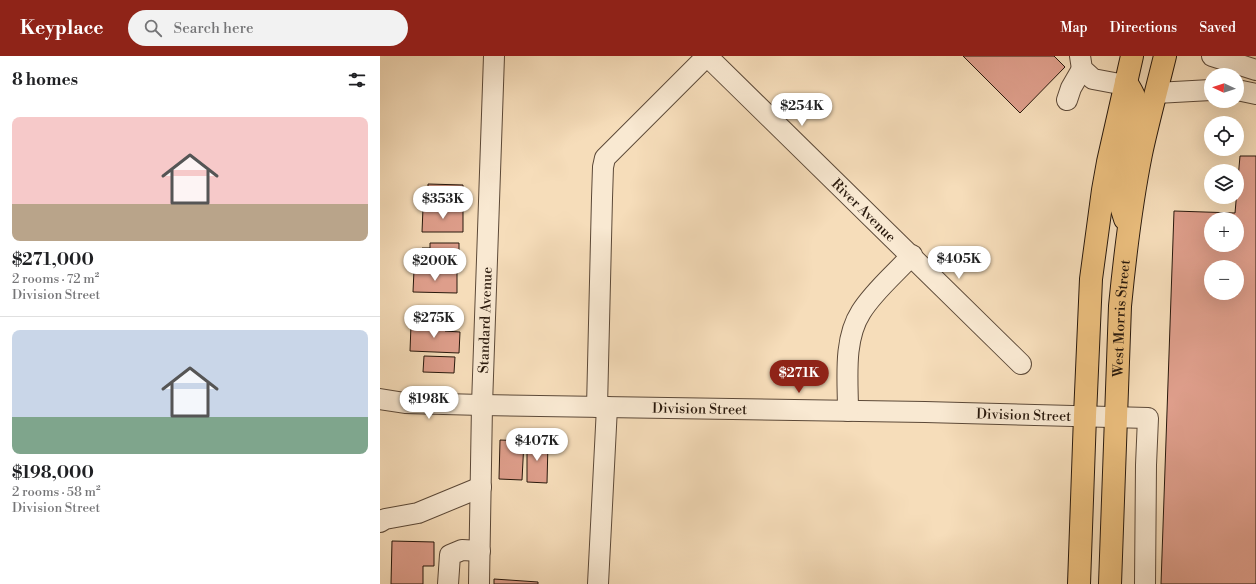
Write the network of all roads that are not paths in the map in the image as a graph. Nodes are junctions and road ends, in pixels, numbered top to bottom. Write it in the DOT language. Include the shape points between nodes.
graph roads {
  1 [pos="494,56"];
  2 [pos="707,56"];
  3 [pos="1132,56"];
  4 [pos="1212,56"];
  5 [pos="1164,57"];
  6 [pos="1085,68"];
  7 [pos="1256,70"];
  8 [pos="1125,84"];
  9 [pos="1204,90"];
  10 [pos="1244,91"];
  11 [pos="1156,93"];
  12 [pos="1069,94"];
  13 [pos="1256,94"];
  14 [pos="1128,229"];
  15 [pos="912,255"];
  16 [pos="1021,364"];
  17 [pos="380,399"];
  18 [pos="482,405"];
  19 [pos="602,407"];
  20 [pos="848,411"];
  21 [pos="1085,416"];
  22 [pos="1116,416"];
  23 [pos="481,487"];
  24 [pos="380,522"];
  25 [pos="480,551"];
  26 [pos="448,584"];
  27 [pos="479,584"];
  28 [pos="598,584"];
  29 [pos="1079,584"];
  30 [pos="1110,584"];
  31 [pos="1145,584"];
  1 -- 18 [label="street, Standard Avenue"];
  2 -- 15 [label="street, River Avenue"];
  2 -- 19 [label="street" via="605,158 602,198"];
  3 -- 8 [label="main road"];
  4 -- 7 [label="street"];
  5 -- 11 [label="main road, West Morris Street"];
  6 -- 8 [label="street"];
  6 -- 12 [label="street"];
  8 -- 14 [label="main road" via="1134,94 1137,104 1119,189 1119,200"];
  8 -- 21 [label="main road" via="1106,169 1091,279"];
  9 -- 11 [label="street"];
  10 -- 13 [label="street"];
  11 -- 14 [label="main road, West Morris Street" via="1141,152"];
  14 -- 22 [label="main road, West Morris Street" via="1120,306"];
  15 -- 16 [label="street, River Avenue"];
  15 -- 20 [label="street" via="869,301 853,328 848,352"];
  17 -- 18 [label="street, Division Street" via="404,403"];
  18 -- 19 [label="street, Division Street"];
  18 -- 23 [label="street, Standard Avenue"];
  19 -- 20 [label="street, Division Street"];
  19 -- 28 [label="street"];
  20 -- 21 [label="street, Division Street"];
  21 -- 22 [label="street, Division Street"];
  21 -- 29 [label="main road"];
  22 -- 30 [label="main road, West Morris Street"];
  22 -- 31 [label="street, Division Street" via="1148,418"];
  23 -- 24 [label="street" via="418,513 385,518"];
  23 -- 25 [label="street, Standard Avenue"];
  25 -- 26 [label="street" via="462,550 450,555"];
  25 -- 27 [label="street, Standard Avenue"];
}
